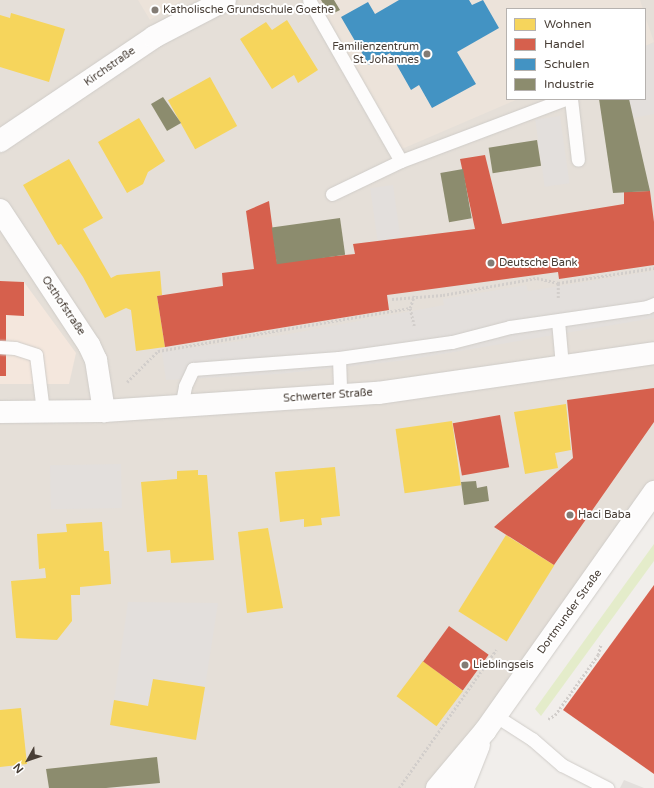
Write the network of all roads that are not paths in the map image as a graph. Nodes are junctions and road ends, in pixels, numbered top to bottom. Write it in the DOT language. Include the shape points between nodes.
graph roads {
  1 [pos="225,0"];
  2 [pos="308,0"];
  3 [pos="562,100"];
  4 [pos="571,100"];
  5 [pos="0,141"];
  6 [pos="578,160"];
  7 [pos="401,161"];
  8 [pos="332,194"];
  9 [pos="0,210"];
  10 [pos="654,304"];
  11 [pos="558,321"];
  12 [pos="0,347"];
  13 [pos="654,353"];
  14 [pos="339,358"];
  15 [pos="562,366"];
  16 [pos="340,395"];
  17 [pos="181,406"];
  18 [pos="43,411"];
  19 [pos="104,411"];
  20 [pos="0,412"];
  21 [pos="654,492"];
  22 [pos="491,724"];
  23 [pos="437,788"];
  24 [pos="462,788"];
  25 [pos="607,788"];
  1 -- 5 [label="street, Kirchstraße" via="154,36"];
  2 -- 7 [label="lane"];
  3 -- 7 [label="lane"];
  4 -- 6 [label="lane"];
  7 -- 8 [label="lane"];
  9 -- 19 [label="street, Osthofstraße" via="89,345 96,360"];
  10 -- 11 [label="lane"];
  11 -- 14 [label="lane" via="510,327 452,342"];
  11 -- 15 [label="lane"];
  12 -- 18 [label="lane" via="15,348 36,355"];
  13 -- 15 [label="street, Schwerter Straße"];
  14 -- 16 [label="lane"];
  14 -- 17 [label="lane" via="192,369"];
  15 -- 16 [label="street, Schwerter Straße" via="378,393"];
  16 -- 17 [label="street, Schwerter Straße"];
  17 -- 19 [label="street, Schwerter Straße"];
  18 -- 19 [label="street, Schwerter Straße"];
  18 -- 20 [label="street, Schwerter Straße"];
  21 -- 22 [label="street, Dortmunder Straße"];
  22 -- 23 [label="street, Dortmunder Straße"];
  22 -- 24 [label="street, Dortmunder Straße"];
  22 -- 25 [label="lane" via="532,740 562,765"];
}
